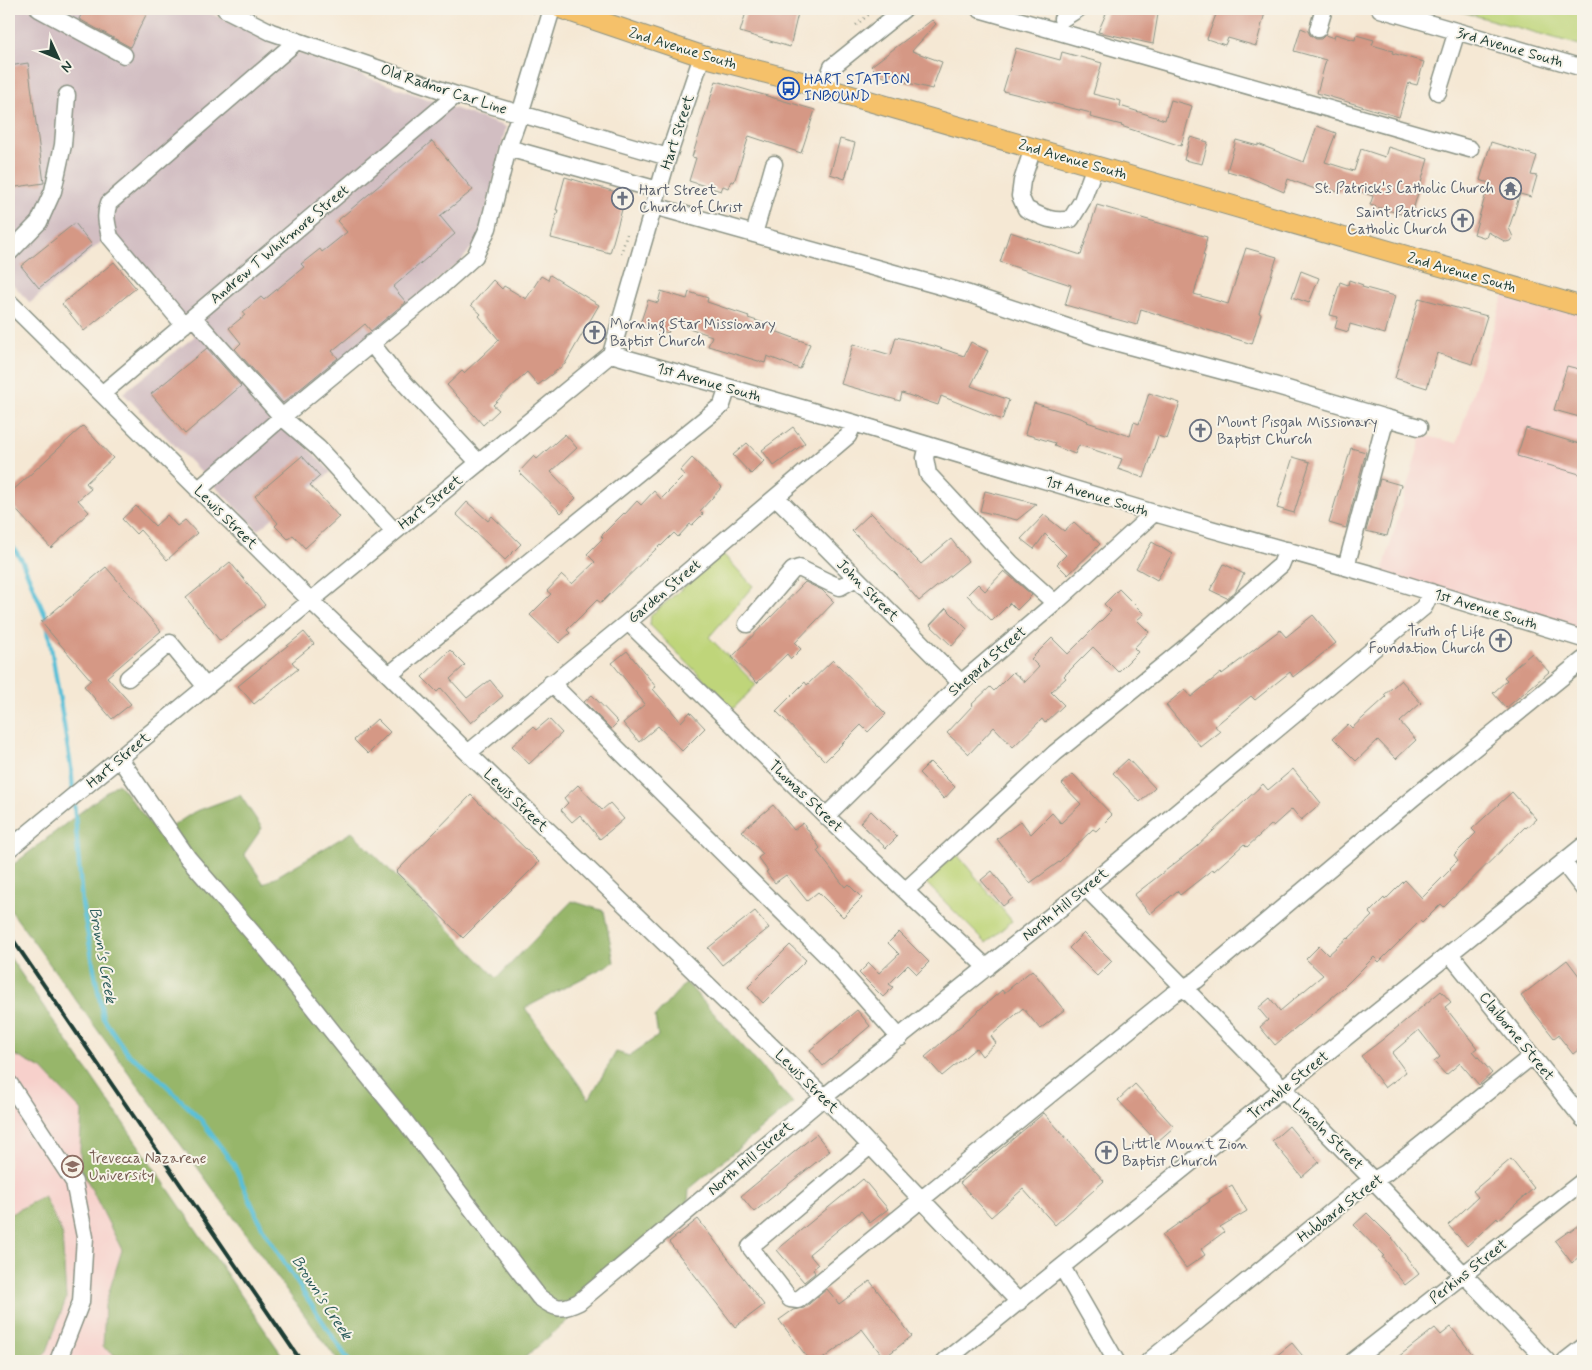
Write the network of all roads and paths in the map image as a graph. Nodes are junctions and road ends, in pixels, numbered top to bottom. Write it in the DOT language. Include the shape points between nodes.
graph roads {
  1 [pos="39,9"];
  2 [pos="225,9"];
  3 [pos="524,9"];
  4 [pos="563,9"];
  5 [pos="876,9"];
  6 [pos="904,9"];
  7 [pos="979,9"];
  8 [pos="1078,9"];
  9 [pos="1324,9"];
  10 [pos="1380,9"];
  11 [pos="544,11"];
  12 [pos="1062,19"];
  13 [pos="856,25"];
  14 [pos="1318,29"];
  15 [pos="1457,31"];
  16 [pos="297,40"];
  17 [pos="124,55"];
  18 [pos="702,56"];
  19 [pos="1583,68"];
  20 [pos="824,88"];
  21 [pos="1438,92"];
  22 [pos="67,95"];
  23 [pos="456,95"];
  24 [pos="520,114"];
  25 [pos="508,148"];
  26 [pos="1033,148"];
  27 [pos="1470,149"];
  28 [pos="668,158"];
  29 [pos="774,164"];
  30 [pos="1095,166"];
  31 [pos="658,190"];
  32 [pos="654,206"];
  33 [pos="754,234"];
  34 [pos="9,253"];
  35 [pos="9,302"];
  36 [pos="1583,307"];
  37 [pos="188,321"];
  38 [pos="372,343"];
  39 [pos="610,354"];
  40 [pos="728,387"];
  41 [pos="102,393"];
  42 [pos="282,416"];
  43 [pos="1386,418"];
  44 [pos="854,423"];
  45 [pos="1419,427"];
  46 [pos="928,446"];
  47 [pos="479,463"];
  48 [pos="198,490"];
  49 [pos="776,496"];
  50 [pos="1154,513"];
  51 [pos="394,531"];
  52 [pos="1287,550"];
  53 [pos="1346,567"];
  54 [pos="856,578"];
  55 [pos="1431,592"];
  56 [pos="310,600"];
  57 [pos="1055,604"];
  58 [pos="628,622"];
  59 [pos="747,624"];
  60 [pos="1583,639"];
  61 [pos="1583,660"];
  62 [pos="389,675"];
  63 [pos="128,678"];
  64 [pos="961,683"];
  65 [pos="551,684"];
  66 [pos="206,687"];
  67 [pos="468,753"];
  68 [pos="120,759"];
  69 [pos="826,816"];
  70 [pos="1583,846"];
  71 [pos="9,849"];
  72 [pos="1563,862"];
  73 [pos="1086,888"];
  74 [pos="1583,888"];
  75 [pos="906,890"];
  76 [pos="1450,954"];
  77 [pos="987,968"];
  78 [pos="1185,987"];
  79 [pos="900,1038"];
  80 [pos="1532,1056"];
  81 [pos="9,1084"];
  82 [pos="1283,1088"];
  83 [pos="824,1097"];
  84 [pos="1583,1119"];
  85 [pos="870,1146"];
  86 [pos="1373,1180"];
  87 [pos="1583,1181"];
  88 [pos="922,1200"];
  89 [pos="1062,1267"];
  90 [pos="1463,1274"];
  91 [pos="1019,1302"];
  92 [pos="1583,1346"];
  93 [pos="58,1361"];
  94 [pos="945,1361"];
  95 [pos="1116,1361"];
  96 [pos="1149,1361"];
  97 [pos="1353,1361"];
  98 [pos="1547,1361"];
  99 [pos="1565,1361"];
  1 -- 17 [label="street"];
  2 -- 16 [label="street, Old Radnor Car Line" via="271,32"];
  3 -- 11 [label="path"];
  4 -- 18 [label="main road, 2nd Avenue South"];
  5 -- 13 [label="path"];
  6 -- 20 [label="street" via="832,66"];
  7 -- 27 [label="street"];
  8 -- 12 [label="street"];
  9 -- 14 [label="street"];
  10 -- 15 [label="street, 3rd Avenue South"];
  11 -- 24 [label="street"];
  15 -- 19 [label="street, 3rd Avenue South"];
  15 -- 21 [label="street"];
  16 -- 23 [label="street, Old Radnor Car Line"];
  16 -- 37 [label="street" via="108,203 106,223 110,237"];
  18 -- 20 [label="main road, 2nd Avenue South"];
  18 -- 28 [label="street, Hart Street"];
  20 -- 26 [label="main road, 2nd Avenue South"];
  22 -- 34 [label="street" via="64,146 53,191 39,222"];
  23 -- 24 [label="street, Old Radnor Car Line"];
  23 -- 37 [label="street, Andrew T Whitmore Street"];
  24 -- 25 [label="street"];
  24 -- 28 [label="street, Old Radnor Car Line"];
  25 -- 31 [label="street"];
  25 -- 38 [label="street" via="488,228 475,256"];
  26 -- 30 [label="main road, 2nd Avenue South"];
  26 -- 30 [label="street" via="1020,196 1026,209 1047,220 1071,219 1082,201"];
  28 -- 31 [label="street, Hart Street"];
  29 -- 33 [label="street"];
  30 -- 36 [label="main road, 2nd Avenue South"];
  31 -- 32 [label="street, Hart Street"];
  32 -- 33 [label="street"];
  32 -- 39 [label="street, Hart Street"];
  33 -- 43 [label="street" via="969,294 1100,338"];
  35 -- 41 [label="street, Lewis Street"];
  37 -- 41 [label="street, Andrew T Whitmore Street"];
  37 -- 42 [label="street"];
  38 -- 42 [label="street"];
  38 -- 47 [label="street" via="394,372"];
  39 -- 40 [label="street, 1st Avenue South"];
  39 -- 47 [label="street, Hart Street"];
  40 -- 44 [label="street, 1st Avenue South"];
  40 -- 62 [label="street" via="722,405"];
  41 -- 48 [label="street, Lewis Street"];
  42 -- 48 [label="street"];
  42 -- 51 [label="street" via="318,448"];
  43 -- 45 [label="street"];
  43 -- 53 [label="street"];
  44 -- 46 [label="street, 1st Avenue South"];
  44 -- 49 [label="street, Garden Street" via="848,436"];
  46 -- 50 [label="street, 1st Avenue South"];
  46 -- 57 [label="street" via="925,458 928,474 1011,563"];
  47 -- 51 [label="street, Hart Street"];
  48 -- 56 [label="street, Lewis Street"];
  49 -- 54 [label="street, John Street"];
  49 -- 58 [label="street, Garden Street"];
  50 -- 52 [label="street, 1st Avenue South"];
  50 -- 57 [label="street, Shepard Street"];
  51 -- 56 [label="street, Hart Street"];
  52 -- 53 [label="street, 1st Avenue South"];
  52 -- 75 [label="street" via="1281,565 1055,754"];
  53 -- 55 [label="street, 1st Avenue South"];
  54 -- 59 [label="street" via="840,586 799,568 793,570"];
  54 -- 64 [label="street, John Street"];
  55 -- 60 [label="street, 1st Avenue South"];
  55 -- 73 [label="street, North Hill Street" via="1424,607"];
  56 -- 62 [label="street, Lewis Street"];
  56 -- 66 [label="street, Hart Street"];
  57 -- 64 [label="street, Shepard Street"];
  58 -- 65 [label="street, Garden Street"];
  58 -- 69 [label="street, Thomas Street"];
  61 -- 78 [label="street"];
  62 -- 67 [label="street, Lewis Street"];
  63 -- 66 [label="street" via="170,643"];
  64 -- 69 [label="street, Shepard Street"];
  65 -- 67 [label="street, Garden Street"];
  65 -- 79 [label="street" via="823,952"];
  66 -- 68 [label="street, Hart Street"];
  67 -- 83 [label="street, Lewis Street"];
  68 -- 71 [label="street, Hart Street"];
  68 -- 83 [label="street, North Hill Street" via="188,858 269,952 404,1120 539,1297 552,1307 566,1308 579,1302"];
  69 -- 75 [label="street, Thomas Street"];
  70 -- 72 [label="street, Trimble Street"];
  72 -- 74 [label="street"];
  72 -- 76 [label="street, Trimble Street"];
  73 -- 77 [label="street, North Hill Street"];
  73 -- 78 [label="street, Lincoln Street"];
  75 -- 77 [label="street, Thomas Street"];
  76 -- 80 [label="street, Claiborne Street"];
  76 -- 82 [label="street, Trimble Street"];
  77 -- 79 [label="street, North Hill Street"];
  78 -- 82 [label="street, Lincoln Street"];
  78 -- 88 [label="street"];
  79 -- 83 [label="street, North Hill Street"];
  80 -- 84 [label="street, Claiborne Street"];
  80 -- 86 [label="street, Hubbard Street"];
  81 -- 93 [label="street" via="74,1182 85,1238 81,1302"];
  82 -- 86 [label="street, Lincoln Street"];
  82 -- 89 [label="street, Trimble Street"];
  83 -- 85 [label="street, Lewis Street"];
  85 -- 88 [label="street, Lewis Street"];
  85 -- 88 [label="street" via="750,1247 790,1299 798,1300"];
  86 -- 90 [label="street, Lincoln Street"];
  86 -- 96 [label="street, Hubbard Street"];
  87 -- 90 [label="street, Perkins Street"];
  88 -- 91 [label="street, Lewis Street"];
  89 -- 91 [label="street, Trimble Street"];
  89 -- 95 [label="street"];
  90 -- 97 [label="street, Perkins Street"];
  90 -- 98 [label="street, Lincoln Street"];
  91 -- 94 [label="street, Trimble Street"];
  92 -- 99 [label="street"];
}
